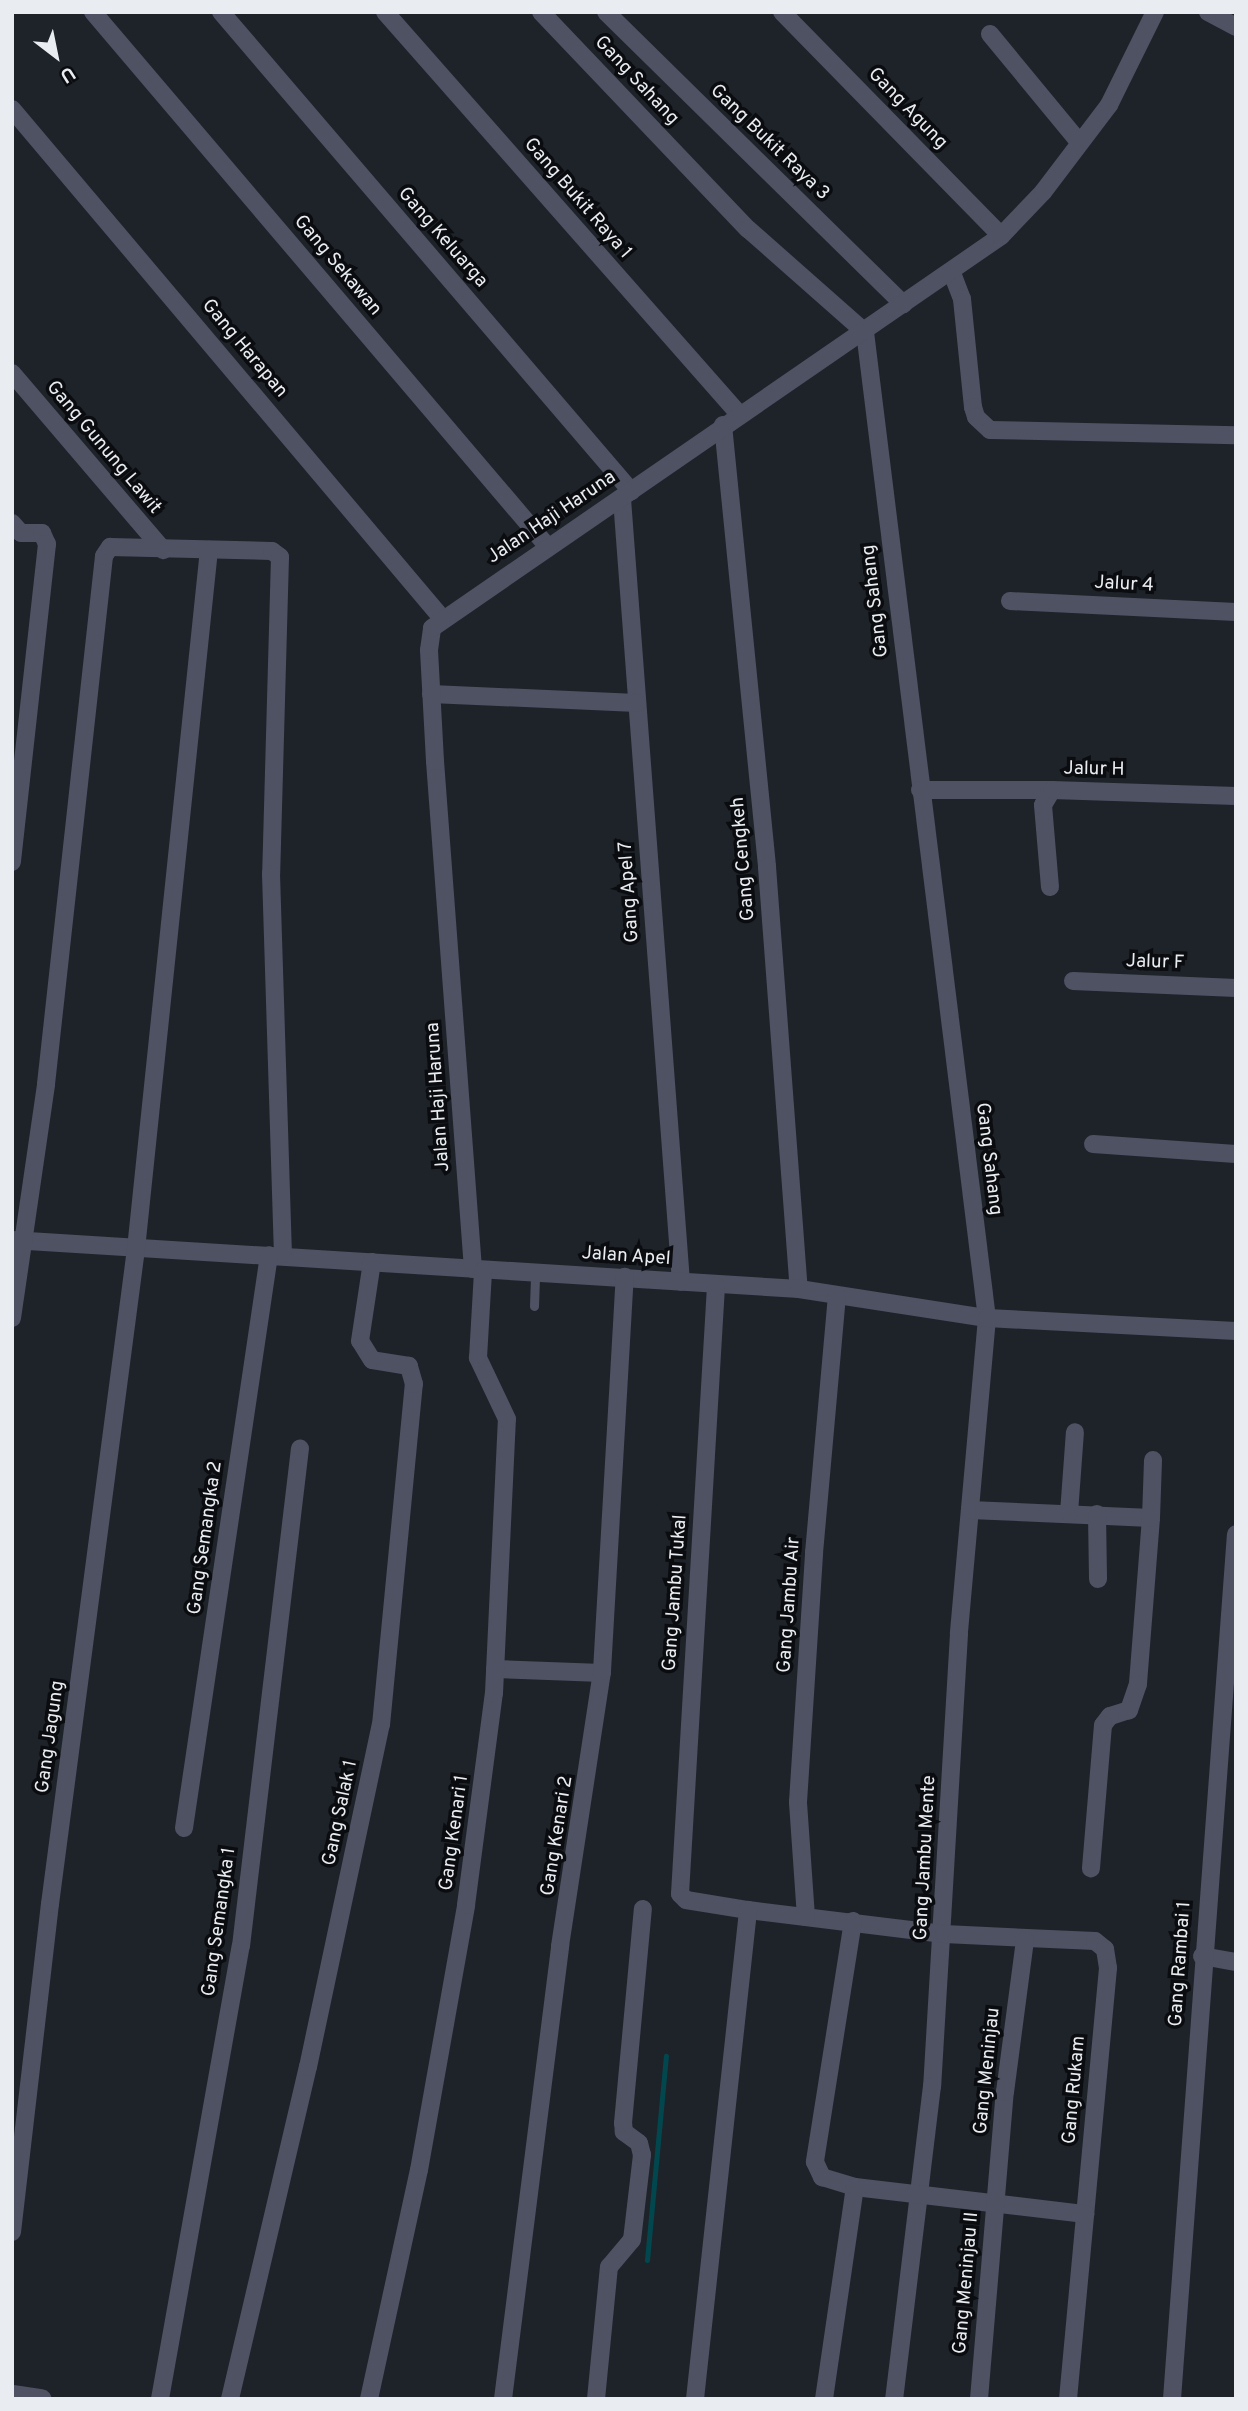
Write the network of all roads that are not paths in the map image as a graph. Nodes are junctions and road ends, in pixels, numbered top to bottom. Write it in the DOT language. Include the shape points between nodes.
graph roads {
  1 [pos="93,12"];
  2 [pos="221,12"];
  3 [pos="385,12"];
  4 [pos="541,12"];
  5 [pos="606,12"];
  6 [pos="782,12"];
  7 [pos="1155,12"];
  8 [pos="1208,12"];
  9 [pos="1236,27"];
  10 [pos="990,34"];
  11 [pos="16,121"];
  12 [pos="1080,143"];
  13 [pos="1001,236"];
  14 [pos="952,273"];
  15 [pos="903,304"];
  16 [pos="865,332"];
  17 [pos="12,373"];
  18 [pos="738,413"];
  19 [pos="723,425"];
  20 [pos="1236,435"];
  21 [pos="627,495"];
  22 [pos="12,523"];
  23 [pos="548,547"];
  24 [pos="163,550"];
  25 [pos="209,550"];
  26 [pos="1010,601"];
  27 [pos="1236,612"];
  28 [pos="441,617"];
  29 [pos="432,694"];
  30 [pos="637,703"];
  31 [pos="920,790"];
  32 [pos="1052,790"];
  33 [pos="1236,796"];
  34 [pos="12,862"];
  35 [pos="1050,887"];
  36 [pos="1073,981"];
  37 [pos="1236,988"];
  38 [pos="1093,1144"];
  39 [pos="1236,1154"];
  40 [pos="19,1241"];
  41 [pos="136,1249"];
  42 [pos="276,1254"];
  43 [pos="372,1262"];
  44 [pos="478,1270"];
  45 [pos="535,1273"];
  46 [pos="625,1277"];
  47 [pos="681,1282"];
  48 [pos="716,1286"];
  49 [pos="799,1289"];
  50 [pos="837,1296"];
  51 [pos="534,1306"];
  52 [pos="12,1318"];
  53 [pos="987,1318"];
  54 [pos="1236,1331"];
  55 [pos="1075,1432"];
  56 [pos="300,1448"];
  57 [pos="1153,1460"];
  58 [pos="970,1510"];
  59 [pos="1069,1513"];
  60 [pos="1097,1514"];
  61 [pos="1151,1518"];
  62 [pos="1236,1534"];
  63 [pos="1098,1579"];
  64 [pos="495,1669"];
  65 [pos="602,1673"];
  66 [pos="184,1828"];
  67 [pos="1091,1869"];
  68 [pos="686,1900"];
  69 [pos="643,1909"];
  70 [pos="748,1910"];
  71 [pos="806,1917"];
  72 [pos="853,1922"];
  73 [pos="944,1934"];
  74 [pos="1025,1940"];
  75 [pos="1202,1956"];
  76 [pos="1236,1962"];
  77 [pos="855,2187"];
  78 [pos="918,2197"];
  79 [pos="998,2207"];
  80 [pos="1085,2214"];
  81 [pos="12,2232"];
  82 [pos="12,2395"];
  83 [pos="41,2399"];
  84 [pos="160,2399"];
  85 [pos="230,2399"];
  86 [pos="369,2399"];
  87 [pos="503,2399"];
  88 [pos="596,2399"];
  89 [pos="695,2399"];
  90 [pos="824,2399"];
  91 [pos="894,2399"];
  92 [pos="979,2399"];
  93 [pos="1068,2399"];
  94 [pos="1172,2399"];
  1 -- 23 [label="street, Gang Sekawan"];
  2 -- 21 [label="street, Gang Keluarga"];
  3 -- 18 [label="street, Gang Bukit Raya 1"];
  4 -- 16 [label="street, Gang Sahang" via="748,229"];
  5 -- 15 [label="street, Gang Bukit Raya 3"];
  6 -- 13 [label="street, Gang Agung"];
  7 -- 12 [label="street, Jalan Haji Haruna" via="1110,105"];
  8 -- 9 [label="street"];
  10 -- 12 [label="street"];
  11 -- 28 [label="street, Gang Harapan"];
  12 -- 13 [label="street, Jalan Haji Haruna" via="1043,192"];
  13 -- 14 [label="street, Jalan Haji Haruna"];
  14 -- 15 [label="street, Jalan Haji Haruna"];
  14 -- 20 [label="street" via="961,299 976,417 990,430"];
  15 -- 16 [label="street, Jalan Haji Haruna"];
  16 -- 18 [label="street, Jalan Haji Haruna"];
  16 -- 31 [label="street, Gang Sahang"];
  17 -- 24 [label="street, Gang Gunung Lawit"];
  18 -- 19 [label="street, Jalan Haji Haruna"];
  19 -- 21 [label="street, Jalan Haji Haruna"];
  19 -- 49 [label="street, Gang Cengkeh" via="767,867"];
  21 -- 23 [label="street, Jalan Haji Haruna"];
  21 -- 30 [label="street, Gang Apel 7"];
  22 -- 34 [label="street" via="21,533 42,533 47,544"];
  23 -- 28 [label="street, Jalan Haji Haruna"];
  24 -- 25 [label="street"];
  24 -- 40 [label="street" via="110,547 104,556"];
  25 -- 41 [label="street, Gang Jagung"];
  25 -- 42 [label="street, Gang Semangka 2" via="272,551 280,557 271,874"];
  26 -- 27 [label="street, Jalur 4"];
  28 -- 29 [label="street, Jalan Haji Haruna" via="429,637"];
  29 -- 30 [label="street"];
  29 -- 44 [label="street, Jalan Haji Haruna"];
  30 -- 47 [label="street, Gang Apel 7"];
  31 -- 32 [label="street"];
  31 -- 53 [label="street, Gang Sahang"];
  32 -- 33 [label="street, Jalur H"];
  32 -- 35 [label="street, Jalur H" via="1043,805"];
  36 -- 37 [label="street, Jalur F"];
  38 -- 39 [label="street"];
  40 -- 41 [label="street, Jalan Apel"];
  40 -- 52 [label="street"];
  41 -- 42 [label="street, Jalan Apel"];
  41 -- 81 [label="street, Gang Jagung"];
  42 -- 43 [label="street, Jalan Apel"];
  42 -- 66 [label="street, Gang Semangka 2"];
  43 -- 44 [label="street, Jalan Apel"];
  43 -- 85 [label="street, Gang Salak 1" via="360,1341 372,1360 409,1366 414,1384 381,1725 308,2067"];
  44 -- 45 [label="street, Jalan Apel"];
  44 -- 64 [label="street, Gang Kenari 1" via="478,1358 507,1419"];
  45 -- 46 [label="street, Jalan Apel"];
  45 -- 51 [label="lane"];
  46 -- 47 [label="street, Jalan Apel"];
  46 -- 65 [label="street, Gang Kenari 2"];
  47 -- 48 [label="street, Jalan Apel"];
  48 -- 49 [label="street, Jalan Apel"];
  48 -- 68 [label="street, Gang Jambu Tukal" via="678,1886"];
  49 -- 50 [label="street, Jalan Apel"];
  50 -- 53 [label="street, Jalan Apel"];
  50 -- 71 [label="street, Gang Jambu Air" via="798,1802"];
  53 -- 54 [label="street, Jalan Apel"];
  53 -- 58 [label="street, Gang Jambu Mente"];
  55 -- 59 [label="street"];
  56 -- 84 [label="street, Gang Semangka 1" via="241,1946"];
  57 -- 61 [label="street"];
  58 -- 59 [label="street"];
  58 -- 73 [label="street, Gang Jambu Mente" via="958,1634"];
  59 -- 60 [label="street"];
  60 -- 61 [label="street"];
  60 -- 63 [label="street"];
  61 -- 67 [label="street" via="1140,1672 1129,1710 1110,1716 1104,1725"];
  62 -- 75 [label="street, Gang Rambai 1"];
  64 -- 65 [label="street"];
  64 -- 86 [label="street, Gang Kenari 1" via="461,1931 419,2170"];
  65 -- 87 [label="street, Gang Kenari 2" via="561,1946"];
  68 -- 70 [label="street, Gang Rukam"];
  69 -- 88 [label="street" via="623,2123 624,2132 639,2143 642,2155 632,2240 609,2267"];
  70 -- 71 [label="street, Gang Rukam"];
  70 -- 89 [label="street"];
  71 -- 72 [label="street, Gang Rukam"];
  72 -- 73 [label="street, Gang Rukam"];
  72 -- 77 [label="street, Gang Meninjau II" via="815,2162 822,2177"];
  73 -- 74 [label="street, Gang Rukam"];
  73 -- 78 [label="street, Gang Jambu Mente"];
  74 -- 79 [label="street, Gang Meninjau" via="1005,2092"];
  74 -- 80 [label="street, Gang Rukam" via="1095,1941 1105,1949 1108,1968"];
  75 -- 76 [label="street"];
  75 -- 94 [label="street, Gang Rambai 1"];
  77 -- 78 [label="street, Gang Meninjau II"];
  77 -- 90 [label="street"];
  78 -- 79 [label="street, Gang Meninjau II"];
  78 -- 91 [label="street, Gang Jambu Mente"];
  79 -- 80 [label="street"];
  79 -- 92 [label="street, Gang Meninjau II"];
  80 -- 93 [label="street, Gang Rukam"];
  82 -- 83 [label="street"];
}
